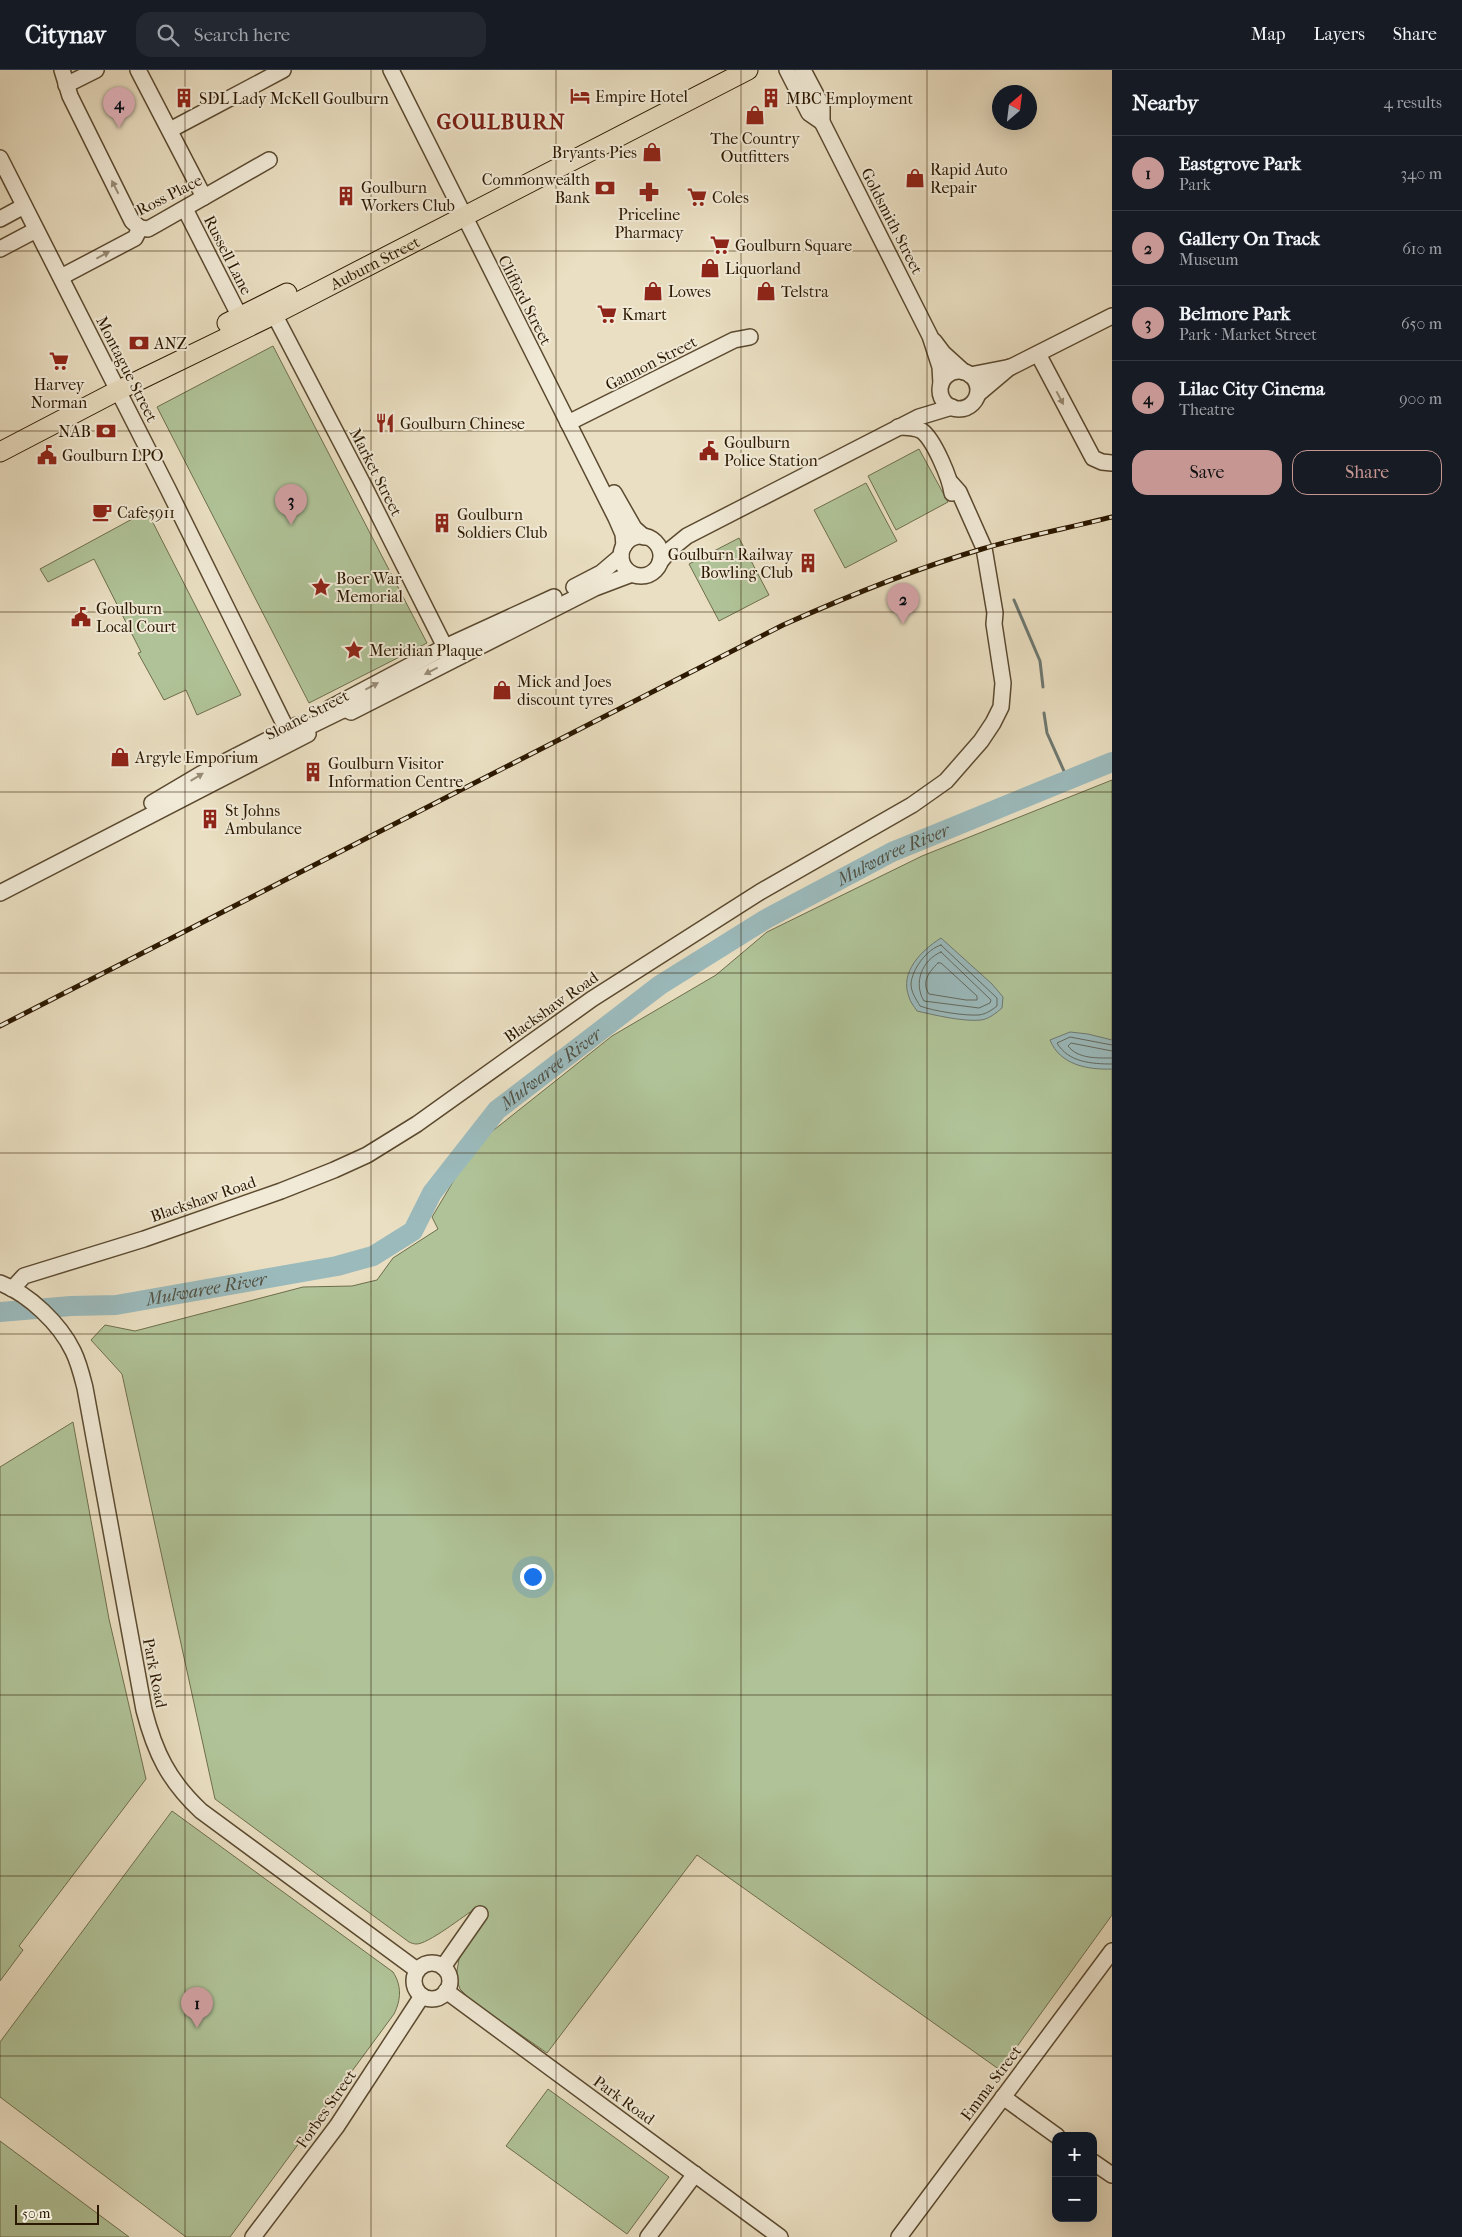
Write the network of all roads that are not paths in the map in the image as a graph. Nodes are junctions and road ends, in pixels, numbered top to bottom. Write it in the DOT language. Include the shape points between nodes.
graph roads {
  1 [pos="62,70"];
  2 [pos="96,70"];
  3 [pos="138,70"];
  4 [pos="283,70"];
  5 [pos="391,70"];
  6 [pos="402,70"];
  7 [pos="731,70"];
  8 [pos="748,70"];
  9 [pos="788,70"];
  10 [pos="803,70"];
  11 [pos="66,85"];
  12 [pos="822,122"];
  13 [pos="170,130"];
  14 [pos="0,158"];
  15 [pos="269,160"];
  16 [pos="204,197"];
  17 [pos="24,206"];
  18 [pos="185,208"];
  19 [pos="466,209"];
  20 [pos="0,219"];
  21 [pos="140,228"];
  22 [pos="36,230"];
  23 [pos="0,249"];
  24 [pos="61,277"];
  25 [pos="274,314"];
  26 [pos="240,316"];
  27 [pos="1112,316"];
  28 [pos="930,336"];
  29 [pos="750,337"];
  30 [pos="1038,354"];
  31 [pos="1012,366"];
  32 [pos="967,373"];
  33 [pos="116,387"];
  34 [pos="941,388"];
  35 [pos="978,394"];
  36 [pos="952,407"];
  37 [pos="935,412"];
  38 [pos="918,417"];
  39 [pos="573,422"];
  40 [pos="898,427"];
  41 [pos="931,442"];
  42 [pos="0,443"];
  43 [pos="0,452"];
  44 [pos="1112,463"];
  45 [pos="687,536"];
  46 [pos="649,539"];
  47 [pos="622,551"];
  48 [pos="660,562"];
  49 [pos="632,574"];
  50 [pos="519,625"];
  51 [pos="445,647"];
  52 [pos="359,707"];
  53 [pos="287,730"];
  54 [pos="258,767"];
  55 [pos="235,772"];
  56 [pos="0,883"];
  57 [pos="0,893"];
  58 [pos="6,1286"];
  59 [pos="480,1914"];
  60 [pos="1112,1951"];
  61 [pos="443,1966"];
  62 [pos="417,1970"];
  63 [pos="446,1991"];
  64 [pos="422,1996"];
  65 [pos="1003,2096"];
  66 [pos="1052,2132"];
  67 [pos="1097,2165"];
  68 [pos="695,2174"];
  69 [pos="1112,2175"];
  70 [pos="252,2237"];
  71 [pos="648,2237"];
  72 [pos="780,2237"];
  73 [pos="898,2237"];
  1 -- 11 [label="street"];
  2 -- 11 [label="street"];
  3 -- 13 [label="street"];
  4 -- 13 [label="street"];
  5 -- 19 [label="street, Clifford Street"];
  6 -- 19 [label="street, Clifford Street"];
  7 -- 19 [label="main road, Auburn Street"];
  8 -- 19 [label="main road, Auburn Street"];
  9 -- 12 [label="street, Goldsmith Street" via="809,113"];
  10 -- 12 [label="street, Goldsmith Street" via="822,106"];
  21 -- 11 [label="street, one-way" via="132,221"];
  12 -- 28 [label="street, Goldsmith Street"];
  13 -- 16 [label="street"];
  14 -- 17 [label="street, Montague Street"];
  15 -- 16 [label="street, Ross Place"];
  16 -- 18 [label="street, Ross Place"];
  17 -- 20 [label="street"];
  17 -- 22 [label="street, Montague Street"];
  18 -- 21 [label="street, Ross Place" via="148,229"];
  18 -- 26 [label="street, Russell Lane"];
  19 -- 25 [label="main road, Auburn Street"];
  19 -- 26 [label="main road, Auburn Street"];
  19 -- 39 [label="street, Clifford Street"];
  24 -- 21 [label="street, Ross Place, one-way" via="135,238"];
  22 -- 23 [label="street"];
  22 -- 24 [label="street, Montague Street"];
  24 -- 33 [label="street, Montague Street"];
  25 -- 33 [label="main road, Auburn Street"];
  25 -- 51 [label="street, Market Street"];
  26 -- 33 [label="main road, Auburn Street"];
  27 -- 30 [label="street"];
  28 -- 32 [label="street, Goldsmith Street"];
  28 -- 34 [label="street, Goldsmith Street" via="940,367"];
  29 -- 39 [label="street, Gannon Street" via="734,340"];
  30 -- 31 [label="street"];
  30 -- 44 [label="street, one-way" via="1093,458"];
  31 -- 32 [label="street"];
  31 -- 35 [label="street"];
  32 -- 34 [label="street" via="953,372 944,379"];
  32 -- 35 [label="street" via="977,383"];
  33 -- 42 [label="main road, Auburn Street"];
  33 -- 43 [label="main road, Auburn Street"];
  33 -- 53 [label="street, Montague Street"];
  34 -- 36 [label="street" via="944,401"];
  34 -- 38 [label="street"];
  35 -- 36 [label="street" via="968,406"];
  36 -- 37 [label="street"];
  37 -- 38 [label="street"];
  37 -- 41 [label="street, Blackshaw Road" via="928,426"];
  38 -- 40 [label="street"];
  39 -- 46 [label="street, Clifford Street" via="634,528"];
  39 -- 47 [label="street, Clifford Street" via="623,534"];
  40 -- 41 [label="street" via="923,432"];
  40 -- 45 [label="street"];
  41 -- 58 [label="street, Blackshaw Road" via="977,550 1003,676 999,712 986,735 946,781 923,798 792,872 634,972 561,1020 417,1124 367,1155 268,1195 24,1276"];
  45 -- 46 [label="street"];
  45 -- 48 [label="street"];
  46 -- 47 [label="street" via="632,538"];
  46 -- 48 [label="street" via="660,551"];
  47 -- 49 [label="street" via="625,568"];
  47 -- 51 [label="street, Sloane Street" via="601,573"];
  48 -- 49 [label="street" via="652,573"];
  49 -- 50 [label="street, Sloane Street"];
  50 -- 51 [label="street" via="498,631 464,648"];
  50 -- 52 [label="street, Sloane Street, one-way"];
  53 -- 51 [label="street, Sloane Street, one-way"];
  52 -- 53 [label="street" via="341,710 296,733"];
  52 -- 55 [label="street, Sloane Street"];
  56 -- 53 [label="street, Sloane Street, one-way"];
  54 -- 55 [label="street"];
  55 -- 57 [label="street, Sloane Street"];
  58 -- 62 [label="street, Park Road" via="30,1302 55,1326 74,1352 82,1376 144,1710 152,1741 167,1772 202,1811"];
  59 -- 61 [label="street"];
  60 -- 65 [label="street, Emma Street"];
  61 -- 62 [label="street" via="429,1963"];
  61 -- 63 [label="street" via="449,1977"];
  62 -- 64 [label="street" via="414,1984"];
  63 -- 64 [label="street" via="434,1999"];
  63 -- 68 [label="street, Park Road"];
  64 -- 70 [label="street, Forbes Street" via="337,2126"];
  65 -- 66 [label="street"];
  65 -- 73 [label="street, Emma Street"];
  67 -- 69 [label="street"];
  68 -- 71 [label="street"];
  68 -- 72 [label="street, Park Road"];
}
